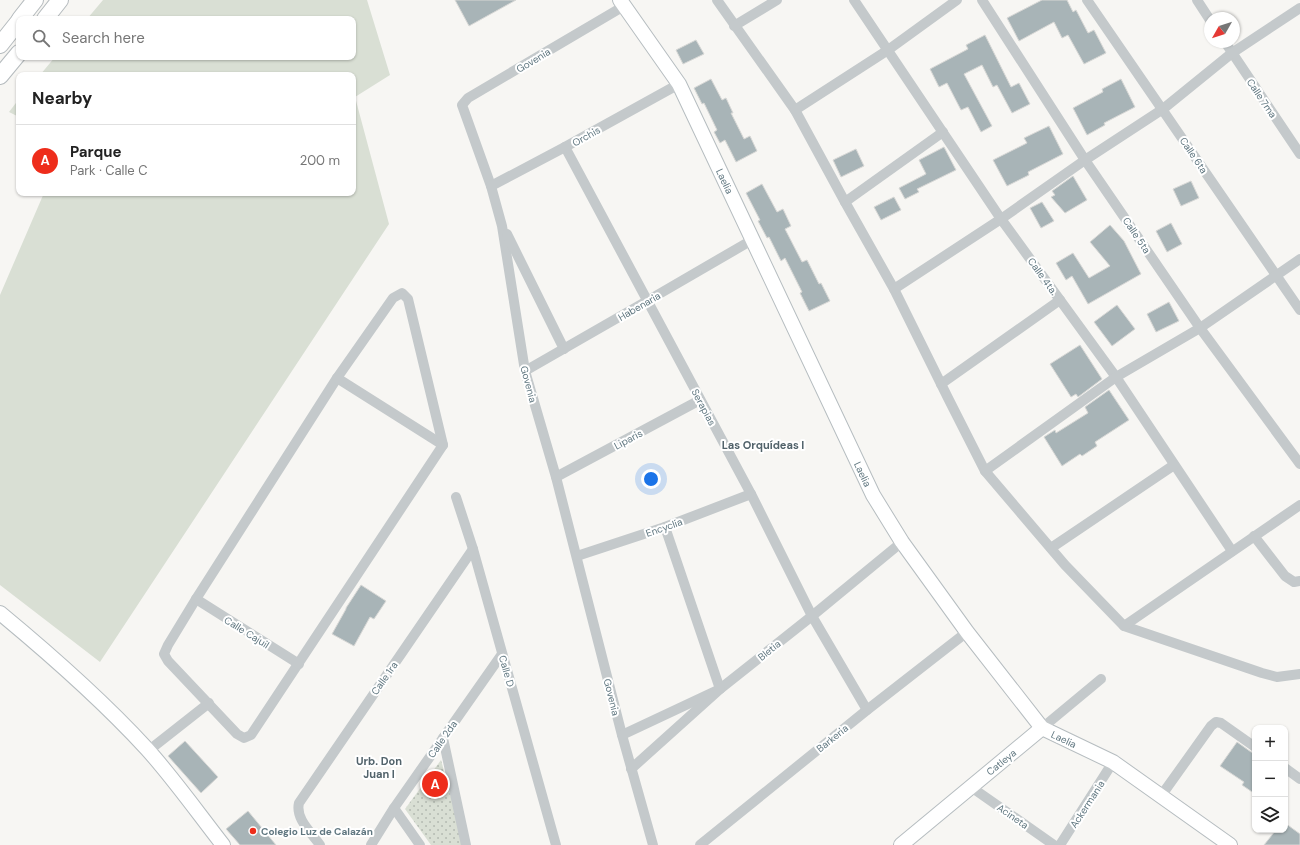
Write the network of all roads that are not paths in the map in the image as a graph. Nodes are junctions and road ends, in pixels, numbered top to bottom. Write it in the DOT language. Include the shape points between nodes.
graph roads {
  1 [pos="35,0"];
  2 [pos="60,0"];
  3 [pos="717,0"];
  4 [pos="777,0"];
  5 [pos="854,0"];
  6 [pos="957,0"];
  7 [pos="982,0"];
  8 [pos="1087,0"];
  9 [pos="1196,0"];
  10 [pos="622,3"];
  11 [pos="1300,8"];
  12 [pos="1204,12"];
  13 [pos="23,16"];
  14 [pos="47,16"];
  15 [pos="16,25"];
  16 [pos="734,26"];
  17 [pos="0,45"];
  18 [pos="1229,48"];
  19 [pos="888,50"];
  20 [pos="1232,53"];
  21 [pos="16,57"];
  22 [pos="0,76"];
  23 [pos="679,84"];
  24 [pos="1163,109"];
  25 [pos="795,110"];
  26 [pos="943,132"];
  27 [pos="565,147"];
  28 [pos="1300,154"];
  29 [pos="1085,160"];
  30 [pos="491,186"];
  31 [pos="845,202"];
  32 [pos="1001,219"];
  33 [pos="502,226"];
  34 [pos="752,240"];
  35 [pos="1300,259"];
  36 [pos="1277,276"];
  37 [pos="894,288"];
  38 [pos="1060,300"];
  39 [pos="647,302"];
  40 [pos="1300,310"];
  41 [pos="1200,328"];
  42 [pos="564,349"];
  43 [pos="524,371"];
  44 [pos="1116,377"];
  45 [pos="337,378"];
  46 [pos="941,384"];
  47 [pos="700,400"];
  48 [pos="443,445"];
  49 [pos="1300,464"];
  50 [pos="1174,465"];
  51 [pos="985,471"];
  52 [pos="556,477"];
  53 [pos="751,494"];
  54 [pos="456,497"];
  55 [pos="1300,505"];
  56 [pos="665,527"];
  57 [pos="1254,536"];
  58 [pos="902,542"];
  59 [pos="1051,548"];
  60 [pos="473,549"];
  61 [pos="1232,552"];
  62 [pos="577,556"];
  63 [pos="1300,581"];
  64 [pos="196,599"];
  65 [pos="0,613"];
  66 [pos="812,616"];
  67 [pos="1124,626"];
  68 [pos="967,632"];
  69 [pos="502,654"];
  70 [pos="299,664"];
  71 [pos="1300,674"];
  72 [pos="1101,679"];
  73 [pos="720,689"];
  74 [pos="209,703"];
  75 [pos="867,710"];
  76 [pos="1042,728"];
  77 [pos="622,736"];
  78 [pos="443,738"];
  79 [pos="1252,745"];
  80 [pos="148,750"];
  81 [pos="1114,762"];
  82 [pos="632,769"];
  83 [pos="1288,770"];
  84 [pos="1300,778"];
  85 [pos="971,787"];
  86 [pos="1161,796"];
  87 [pos="394,808"];
  88 [pos="223,845"];
  89 [pos="320,845"];
  90 [pos="371,845"];
  91 [pos="420,845"];
  92 [pos="466,845"];
  93 [pos="556,845"];
  94 [pos="653,845"];
  95 [pos="700,845"];
  96 [pos="901,845"];
  97 [pos="1054,845"];
  98 [pos="1060,845"];
  99 [pos="1230,845"];
  1 -- 13 [label="main road"];
  2 -- 14 [label="main road"];
  3 -- 16 [label="street"];
  4 -- 16 [label="street"];
  5 -- 19 [label="street, Calle 4ta."];
  6 -- 19 [label="street"];
  7 -- 29 [label="street, Calle 5ta"];
  8 -- 24 [label="street, Calle 6ta"];
  9 -- 12 [label="street"];
  10 -- 23 [label="street, Laelia"];
  10 -- 30 [label="street, Govenia" via="468,98 462,105"];
  11 -- 20 [label="street"];
  15 -- 17 [label="main road"];
  16 -- 25 [label="street"];
  18 -- 20 [label="street, Calle 7ma"];
  19 -- 25 [label="street"];
  19 -- 26 [label="street, Calle 4ta."];
  20 -- 24 [label="street"];
  20 -- 28 [label="street, Calle 7ma"];
  21 -- 22 [label="main road"];
  23 -- 27 [label="street, Orchis"];
  23 -- 34 [label="street, Laelia"];
  24 -- 29 [label="street"];
  24 -- 36 [label="street, Calle 6ta"];
  25 -- 31 [label="street"];
  26 -- 31 [label="street"];
  26 -- 32 [label="street, Calle 4ta."];
  27 -- 30 [label="street, Orchis"];
  27 -- 39 [label="street, Serapias"];
  29 -- 32 [label="street"];
  29 -- 41 [label="street, Calle 5ta"];
  30 -- 33 [label="street, Govenia"];
  31 -- 37 [label="street"];
  32 -- 37 [label="street"];
  32 -- 38 [label="street, Calle 4ta."];
  33 -- 42 [label="street"];
  33 -- 43 [label="street, Govenia"];
  34 -- 39 [label="street, Habenaria"];
  34 -- 58 [label="street, Laelia" via="873,495"];
  35 -- 36 [label="street"];
  36 -- 40 [label="street, Calle 6ta"];
  36 -- 41 [label="street"];
  37 -- 46 [label="street"];
  38 -- 44 [label="street, Calle 4ta."];
  38 -- 46 [label="street"];
  39 -- 42 [label="street, Habenaria"];
  39 -- 47 [label="street, Serapias"];
  41 -- 44 [label="street"];
  41 -- 49 [label="street, Calle 5ta"];
  42 -- 43 [label="street, Habenaria"];
  43 -- 52 [label="street, Govenia"];
  44 -- 50 [label="street, Calle 4ta."];
  44 -- 51 [label="street"];
  45 -- 48 [label="street"];
  45 -- 48 [label="street" via="393,298 402,293 408,299"];
  45 -- 64 [label="street"];
  46 -- 51 [label="street"];
  47 -- 52 [label="street, Liparis"];
  47 -- 53 [label="street, Serapias"];
  48 -- 70 [label="street"];
  50 -- 59 [label="street"];
  50 -- 61 [label="street, Calle 4ta."];
  51 -- 59 [label="street"];
  52 -- 62 [label="street, Govenia"];
  53 -- 56 [label="street, Encyclia"];
  53 -- 66 [label="street, Serapias"];
  54 -- 60 [label="street, Calle D"];
  55 -- 57 [label="street"];
  56 -- 62 [label="street, Encyclia"];
  56 -- 73 [label="street"];
  57 -- 61 [label="street"];
  57 -- 63 [label="street" via="1285,576 1294,582"];
  58 -- 66 [label="street, Bletia"];
  58 -- 68 [label="street, Laelia"];
  59 -- 67 [label="street"];
  60 -- 69 [label="street, Calle D"];
  60 -- 89 [label="street, Calle 1ra" via="301,798 297,808 300,818"];
  61 -- 67 [label="street"];
  62 -- 77 [label="street, Govenia"];
  64 -- 70 [label="street, Calle Cajuil"];
  64 -- 74 [label="street" via="164,654"];
  65 -- 80 [label="street" via="79,680"];
  66 -- 73 [label="street, Bletia"];
  66 -- 75 [label="street, Serapias"];
  67 -- 71 [label="street" via="1262,673 1277,677"];
  68 -- 75 [label="street, Barkeria"];
  68 -- 76 [label="street, Laelia"];
  69 -- 78 [label="street, Calle 2da"];
  69 -- 93 [label="street, Calle D"];
  70 -- 74 [label="street" via="251,735 244,738 238,734"];
  72 -- 76 [label="street, Catleya"];
  73 -- 77 [label="street, Bletia"];
  73 -- 82 [label="street"];
  74 -- 80 [label="street"];
  75 -- 95 [label="street, Barkeria"];
  76 -- 81 [label="street, Laelia"];
  76 -- 85 [label="street, Catleya"];
  77 -- 82 [label="street, Govenia"];
  78 -- 87 [label="street, Calle 2da"];
  78 -- 92 [label="street"];
  79 -- 86 [label="street" via="1216,722"];
  80 -- 88 [label="street"];
  81 -- 86 [label="street, Laelia"];
  81 -- 98 [label="street, Ackermania"];
  82 -- 94 [label="street, Govenia"];
  83 -- 84 [label="street"];
  85 -- 96 [label="street, Catleya"];
  85 -- 97 [label="street, Acineta"];
  86 -- 99 [label="street, Laelia"];
  87 -- 90 [label="street, Calle 2da"];
  87 -- 91 [label="street"];
}
